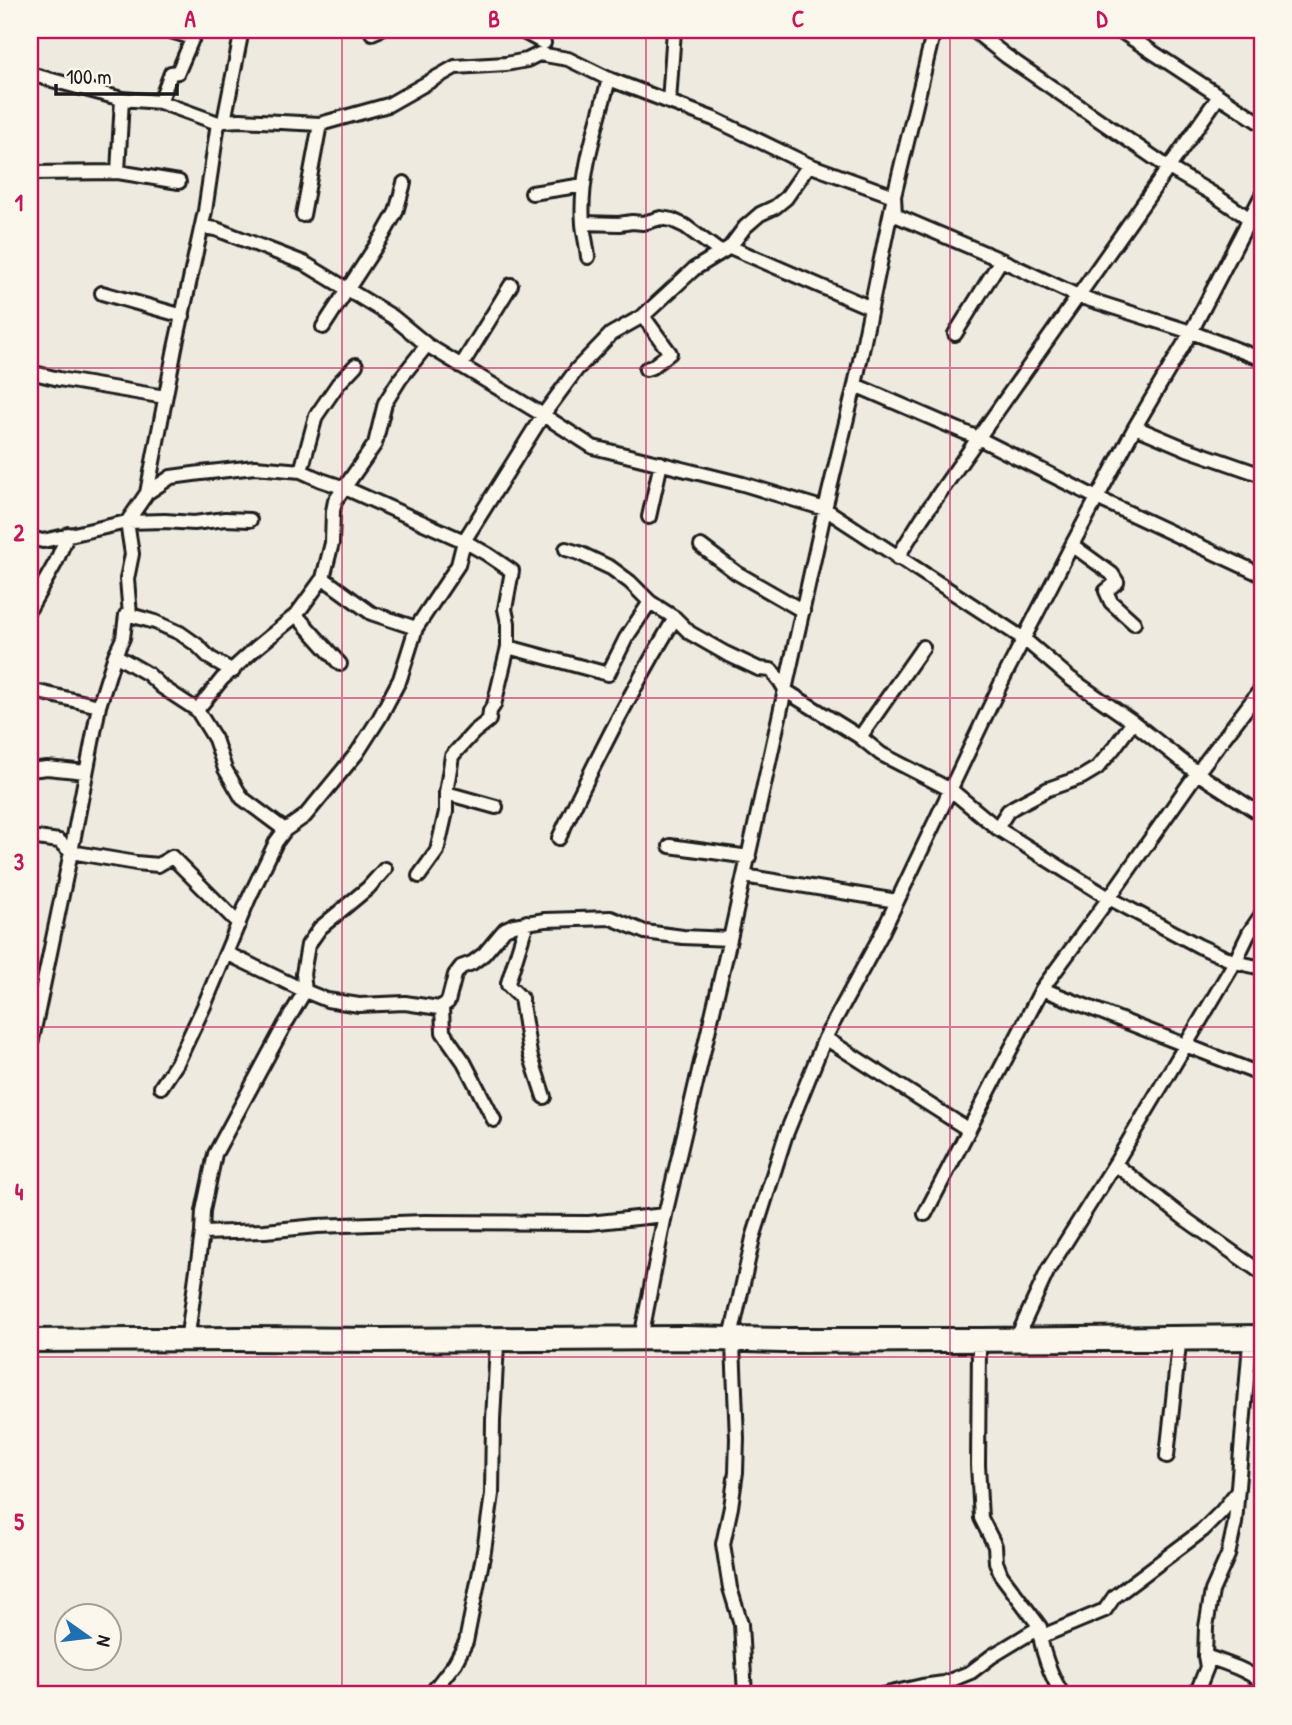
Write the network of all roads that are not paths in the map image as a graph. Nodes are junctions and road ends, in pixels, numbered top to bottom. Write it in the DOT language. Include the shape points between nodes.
graph roads {
  1 [pos="167,30"];
  2 [pos="242,30"];
  3 [pos="520,30"];
  4 [pos="549,30"];
  5 [pos="674,30"];
  6 [pos="934,30"];
  7 [pos="973,30"];
  8 [pos="1119,30"];
  9 [pos="195,34"];
  10 [pos="541,48"];
  11 [pos="30,74"];
  12 [pos="610,79"];
  13 [pos="1219,96"];
  14 [pos="122,99"];
  15 [pos="160,102"];
  16 [pos="669,102"];
  17 [pos="221,122"];
  18 [pos="320,124"];
  19 [pos="1262,124"];
  20 [pos="809,165"];
  21 [pos="1169,167"];
  22 [pos="118,172"];
  23 [pos="30,173"];
  24 [pos="179,182"];
  25 [pos="404,183"];
  26 [pos="584,185"];
  27 [pos="532,193"];
  28 [pos="894,195"];
  29 [pos="1262,195"];
  30 [pos="205,211"];
  31 [pos="303,215"];
  32 [pos="1249,218"];
  33 [pos="583,223"];
  34 [pos="202,227"];
  35 [pos="1262,227"];
  36 [pos="216,229"];
  37 [pos="725,250"];
  38 [pos="588,257"];
  39 [pos="1001,260"];
  40 [pos="511,285"];
  41 [pos="347,288"];
  42 [pos="102,293"];
  43 [pos="1078,296"];
  44 [pos="871,308"];
  45 [pos="183,316"];
  46 [pos="643,316"];
  47 [pos="323,327"];
  48 [pos="1191,332"];
  49 [pos="955,334"];
  50 [pos="427,345"];
  51 [pos="1262,359"];
  52 [pos="356,365"];
  53 [pos="461,366"];
  54 [pos="646,369"];
  55 [pos="30,372"];
  56 [pos="855,385"];
  57 [pos="165,397"];
  58 [pos="543,415"];
  59 [pos="1135,426"];
  60 [pos="978,438"];
  61 [pos="155,456"];
  62 [pos="660,463"];
  63 [pos="301,471"];
  64 [pos="1262,475"];
  65 [pos="171,477"];
  66 [pos="345,488"];
  67 [pos="147,492"];
  68 [pos="1097,498"];
  69 [pos="825,509"];
  70 [pos="649,517"];
  71 [pos="250,520"];
  72 [pos="127,522"];
  73 [pos="68,534"];
  74 [pos="30,538"];
  75 [pos="464,541"];
  76 [pos="1072,545"];
  77 [pos="701,546"];
  78 [pos="566,549"];
  79 [pos="897,558"];
  80 [pos="1262,575"];
  81 [pos="323,578"];
  82 [pos="650,602"];
  83 [pos="30,608"];
  84 [pos="803,611"];
  85 [pos="130,615"];
  86 [pos="296,615"];
  87 [pos="675,618"];
  88 [pos="1134,623"];
  89 [pos="416,628"];
  90 [pos="1024,639"];
  91 [pos="508,647"];
  92 [pos="923,647"];
  93 [pos="115,655"];
  94 [pos="340,664"];
  95 [pos="233,671"];
  96 [pos="1262,688"];
  97 [pos="30,690"];
  98 [pos="786,691"];
  99 [pos="99,706"];
  100 [pos="197,710"];
  101 [pos="1133,722"];
  102 [pos="860,737"];
  103 [pos="30,769"];
  104 [pos="86,772"];
  105 [pos="1197,773"];
  106 [pos="951,790"];
  107 [pos="446,793"];
  108 [pos="496,807"];
  109 [pos="1262,815"];
  110 [pos="997,828"];
  111 [pos="285,830"];
  112 [pos="30,837"];
  113 [pos="559,838"];
  114 [pos="670,846"];
  115 [pos="71,852"];
  116 [pos="749,857"];
  117 [pos="385,869"];
  118 [pos="419,876"];
  119 [pos="744,876"];
  120 [pos="1109,898"];
  121 [pos="897,901"];
  122 [pos="1262,914"];
  123 [pos="527,922"];
  124 [pos="239,924"];
  125 [pos="730,939"];
  126 [pos="226,953"];
  127 [pos="1235,962"];
  128 [pos="1262,968"];
  129 [pos="1042,989"];
  130 [pos="305,991"];
  131 [pos="442,1007"];
  132 [pos="825,1038"];
  133 [pos="1185,1045"];
  134 [pos="30,1049"];
  135 [pos="1262,1075"];
  136 [pos="161,1087"];
  137 [pos="544,1097"];
  138 [pos="494,1120"];
  139 [pos="969,1130"];
  140 [pos="1115,1164"];
  141 [pos="925,1214"];
  142 [pos="665,1215"];
  143 [pos="202,1233"];
  144 [pos="1262,1273"];
  145 [pos="1262,1332"];
  146 [pos="642,1333"];
  147 [pos="188,1334"];
  148 [pos="1018,1335"];
  149 [pos="30,1336"];
  150 [pos="733,1339"];
  151 [pos="783,1340"];
  152 [pos="51,1341"];
  153 [pos="1256,1343"];
  154 [pos="497,1344"];
  155 [pos="1179,1344"];
  156 [pos="30,1345"];
  157 [pos="979,1345"];
  158 [pos="1167,1456"];
  159 [pos="1237,1492"];
  160 [pos="1040,1632"];
  161 [pos="1205,1656"];
  162 [pos="1262,1682"];
  163 [pos="430,1695"];
  164 [pos="746,1695"];
  165 [pos="882,1695"];
  166 [pos="1063,1695"];
  167 [pos="1194,1695"];
  1 -- 9 [label="street"];
  2 -- 17 [label="street"];
  3 -- 10 [label="street"];
  4 -- 10 [label="street"];
  5 -- 16 [label="street"];
  6 -- 28 [label="street"];
  7 -- 21 [label="street"];
  8 -- 13 [label="street"];
  9 -- 15 [label="street"];
  10 -- 12 [label="street"];
  10 -- 18 [label="street" via="527,60 455,67 388,105"];
  11 -- 14 [label="street"];
  12 -- 16 [label="street"];
  12 -- 26 [label="street"];
  13 -- 19 [label="street"];
  13 -- 21 [label="street"];
  14 -- 15 [label="street"];
  14 -- 22 [label="street"];
  15 -- 17 [label="street"];
  16 -- 20 [label="street"];
  17 -- 18 [label="street"];
  17 -- 30 [label="street"];
  18 -- 31 [label="street"];
  20 -- 28 [label="street"];
  20 -- 37 [label="street" via="786,198 760,214"];
  21 -- 32 [label="street"];
  21 -- 43 [label="street"];
  22 -- 23 [label="street"];
  22 -- 24 [label="street"];
  25 -- 41 [label="street" via="396,212"];
  26 -- 27 [label="street"];
  26 -- 33 [label="street"];
  28 -- 39 [label="street" via="895,215"];
  28 -- 44 [label="street"];
  29 -- 32 [label="street"];
  30 -- 34 [label="street"];
  30 -- 36 [label="street"];
  32 -- 35 [label="street"];
  32 -- 48 [label="street"];
  33 -- 37 [label="street" via="673,220"];
  33 -- 38 [label="street"];
  34 -- 36 [label="street"];
  34 -- 45 [label="street"];
  36 -- 41 [label="street" via="304,263"];
  37 -- 44 [label="street"];
  37 -- 46 [label="street" via="694,269"];
  39 -- 43 [label="street"];
  39 -- 49 [label="street"];
  40 -- 53 [label="street"];
  41 -- 47 [label="street"];
  41 -- 50 [label="street"];
  42 -- 45 [label="street"];
  43 -- 48 [label="street"];
  43 -- 60 [label="street"];
  44 -- 56 [label="street"];
  45 -- 57 [label="street"];
  46 -- 54 [label="street" via="670,353"];
  46 -- 58 [label="street" via="611,334 577,369"];
  48 -- 51 [label="street"];
  48 -- 59 [label="street"];
  50 -- 53 [label="street"];
  50 -- 66 [label="street" via="385,403 375,444"];
  52 -- 63 [label="street" via="316,416"];
  53 -- 58 [label="street"];
  55 -- 57 [label="street"];
  56 -- 60 [label="street"];
  56 -- 69 [label="street"];
  57 -- 61 [label="street"];
  58 -- 62 [label="street" via="593,447"];
  58 -- 75 [label="street"];
  59 -- 64 [label="street"];
  59 -- 68 [label="street"];
  60 -- 68 [label="street"];
  60 -- 79 [label="street"];
  61 -- 65 [label="street"];
  61 -- 67 [label="street"];
  62 -- 69 [label="street"];
  62 -- 70 [label="street"];
  63 -- 65 [label="street" via="255,467"];
  63 -- 66 [label="street"];
  65 -- 67 [label="street"];
  66 -- 75 [label="street"];
  66 -- 81 [label="street" via="332,511 332,543"];
  67 -- 72 [label="street"];
  68 -- 76 [label="street"];
  68 -- 80 [label="street"];
  69 -- 79 [label="street"];
  69 -- 84 [label="street"];
  71 -- 72 [label="street"];
  72 -- 73 [label="street"];
  72 -- 85 [label="street" via="132,555"];
  73 -- 74 [label="street" via="43,541"];
  73 -- 83 [label="street"];
  75 -- 89 [label="street" via="458,565"];
  75 -- 91 [label="street" via="512,571 505,609"];
  76 -- 88 [label="street" via="1112,574 1117,582 1106,591"];
  76 -- 90 [label="street"];
  77 -- 84 [label="street"];
  78 -- 82 [label="street" via="611,568"];
  79 -- 90 [label="street"];
  81 -- 86 [label="street"];
  81 -- 89 [label="street" via="372,613"];
  82 -- 87 [label="street"];
  82 -- 91 [label="street" via="608,674"];
  84 -- 98 [label="street"];
  85 -- 93 [label="street" via="126,615"];
  85 -- 95 [label="street" via="180,633"];
  86 -- 94 [label="street"];
  86 -- 95 [label="street"];
  87 -- 98 [label="street" via="690,633 725,653 771,670"];
  87 -- 113 [label="street" via="608,736"];
  89 -- 111 [label="street" via="400,679 357,753 305,816"];
  90 -- 101 [label="street"];
  90 -- 106 [label="street"];
  91 -- 107 [label="street" via="489,720 452,756"];
  92 -- 102 [label="street"];
  93 -- 99 [label="street"];
  93 -- 100 [label="street"];
  95 -- 100 [label="street"];
  96 -- 105 [label="street"];
  97 -- 99 [label="street"];
  98 -- 102 [label="street"];
  98 -- 116 [label="street"];
  99 -- 104 [label="street"];
  100 -- 111 [label="street" via="242,798"];
  101 -- 105 [label="street"];
  101 -- 110 [label="street" via="1097,768 1014,807"];
  102 -- 106 [label="street" via="881,754"];
  103 -- 104 [label="street"];
  104 -- 115 [label="street"];
  105 -- 109 [label="street"];
  105 -- 120 [label="street"];
  106 -- 110 [label="street"];
  106 -- 121 [label="street"];
  107 -- 108 [label="street"];
  107 -- 118 [label="street" via="437,851"];
  110 -- 120 [label="street"];
  111 -- 124 [label="street"];
  112 -- 115 [label="street" via="59,841"];
  114 -- 116 [label="street"];
  115 -- 124 [label="street" via="158,865 172,858"];
  115 -- 134 [label="street"];
  116 -- 119 [label="street"];
  117 -- 130 [label="street" via="320,928 308,945"];
  119 -- 121 [label="street"];
  119 -- 125 [label="street"];
  120 -- 127 [label="street"];
  120 -- 129 [label="street"];
  121 -- 132 [label="street"];
  122 -- 127 [label="street"];
  123 -- 125 [label="street" via="611,918 645,932"];
  123 -- 131 [label="street" via="505,929 484,954 461,967"];
  123 -- 137 [label="street" via="508,983 521,999 530,1054"];
  124 -- 126 [label="street"];
  125 -- 142 [label="street"];
  126 -- 130 [label="street"];
  126 -- 136 [label="street" via="177,1063"];
  127 -- 128 [label="street"];
  127 -- 133 [label="street"];
  129 -- 133 [label="street"];
  129 -- 139 [label="street"];
  130 -- 131 [label="street" via="359,1006 405,1003"];
  130 -- 143 [label="street" via="215,1154"];
  131 -- 138 [label="street" via="443,1032"];
  132 -- 139 [label="street"];
  132 -- 150 [label="street" via="781,1149 753,1238"];
  133 -- 135 [label="street"];
  133 -- 140 [label="street"];
  139 -- 141 [label="street"];
  140 -- 144 [label="street"];
  140 -- 148 [label="street" via="1048,1270"];
  142 -- 143 [label="street" via="589,1223 424,1222"];
  142 -- 146 [label="street"];
  143 -- 147 [label="street"];
  145 -- 148 [label="street"];
  146 -- 147 [label="street"];
  146 -- 150 [label="street"];
  147 -- 152 [label="street"];
  148 -- 151 [label="street"];
  149 -- 152 [label="street"];
  150 -- 151 [label="street"];
  150 -- 154 [label="street"];
  150 -- 164 [label="street" via="736,1472 723,1544 741,1624"];
  151 -- 157 [label="street"];
  152 -- 154 [label="street"];
  152 -- 156 [label="street"];
  153 -- 155 [label="street"];
  153 -- 159 [label="street"];
  154 -- 163 [label="street" via="492,1494 484,1551 466,1642"];
  155 -- 157 [label="street"];
  155 -- 158 [label="street"];
  157 -- 160 [label="street" via="981,1518 995,1546 1001,1575"];
  159 -- 160 [label="street" via="1202,1530 1114,1597 1105,1610"];
  159 -- 161 [label="street" via="1228,1555 1208,1608"];
  160 -- 165 [label="street" via="944,1683"];
  160 -- 166 [label="street"];
  161 -- 162 [label="street" via="1240,1667"];
  161 -- 167 [label="street" via="1207,1667"];
}
